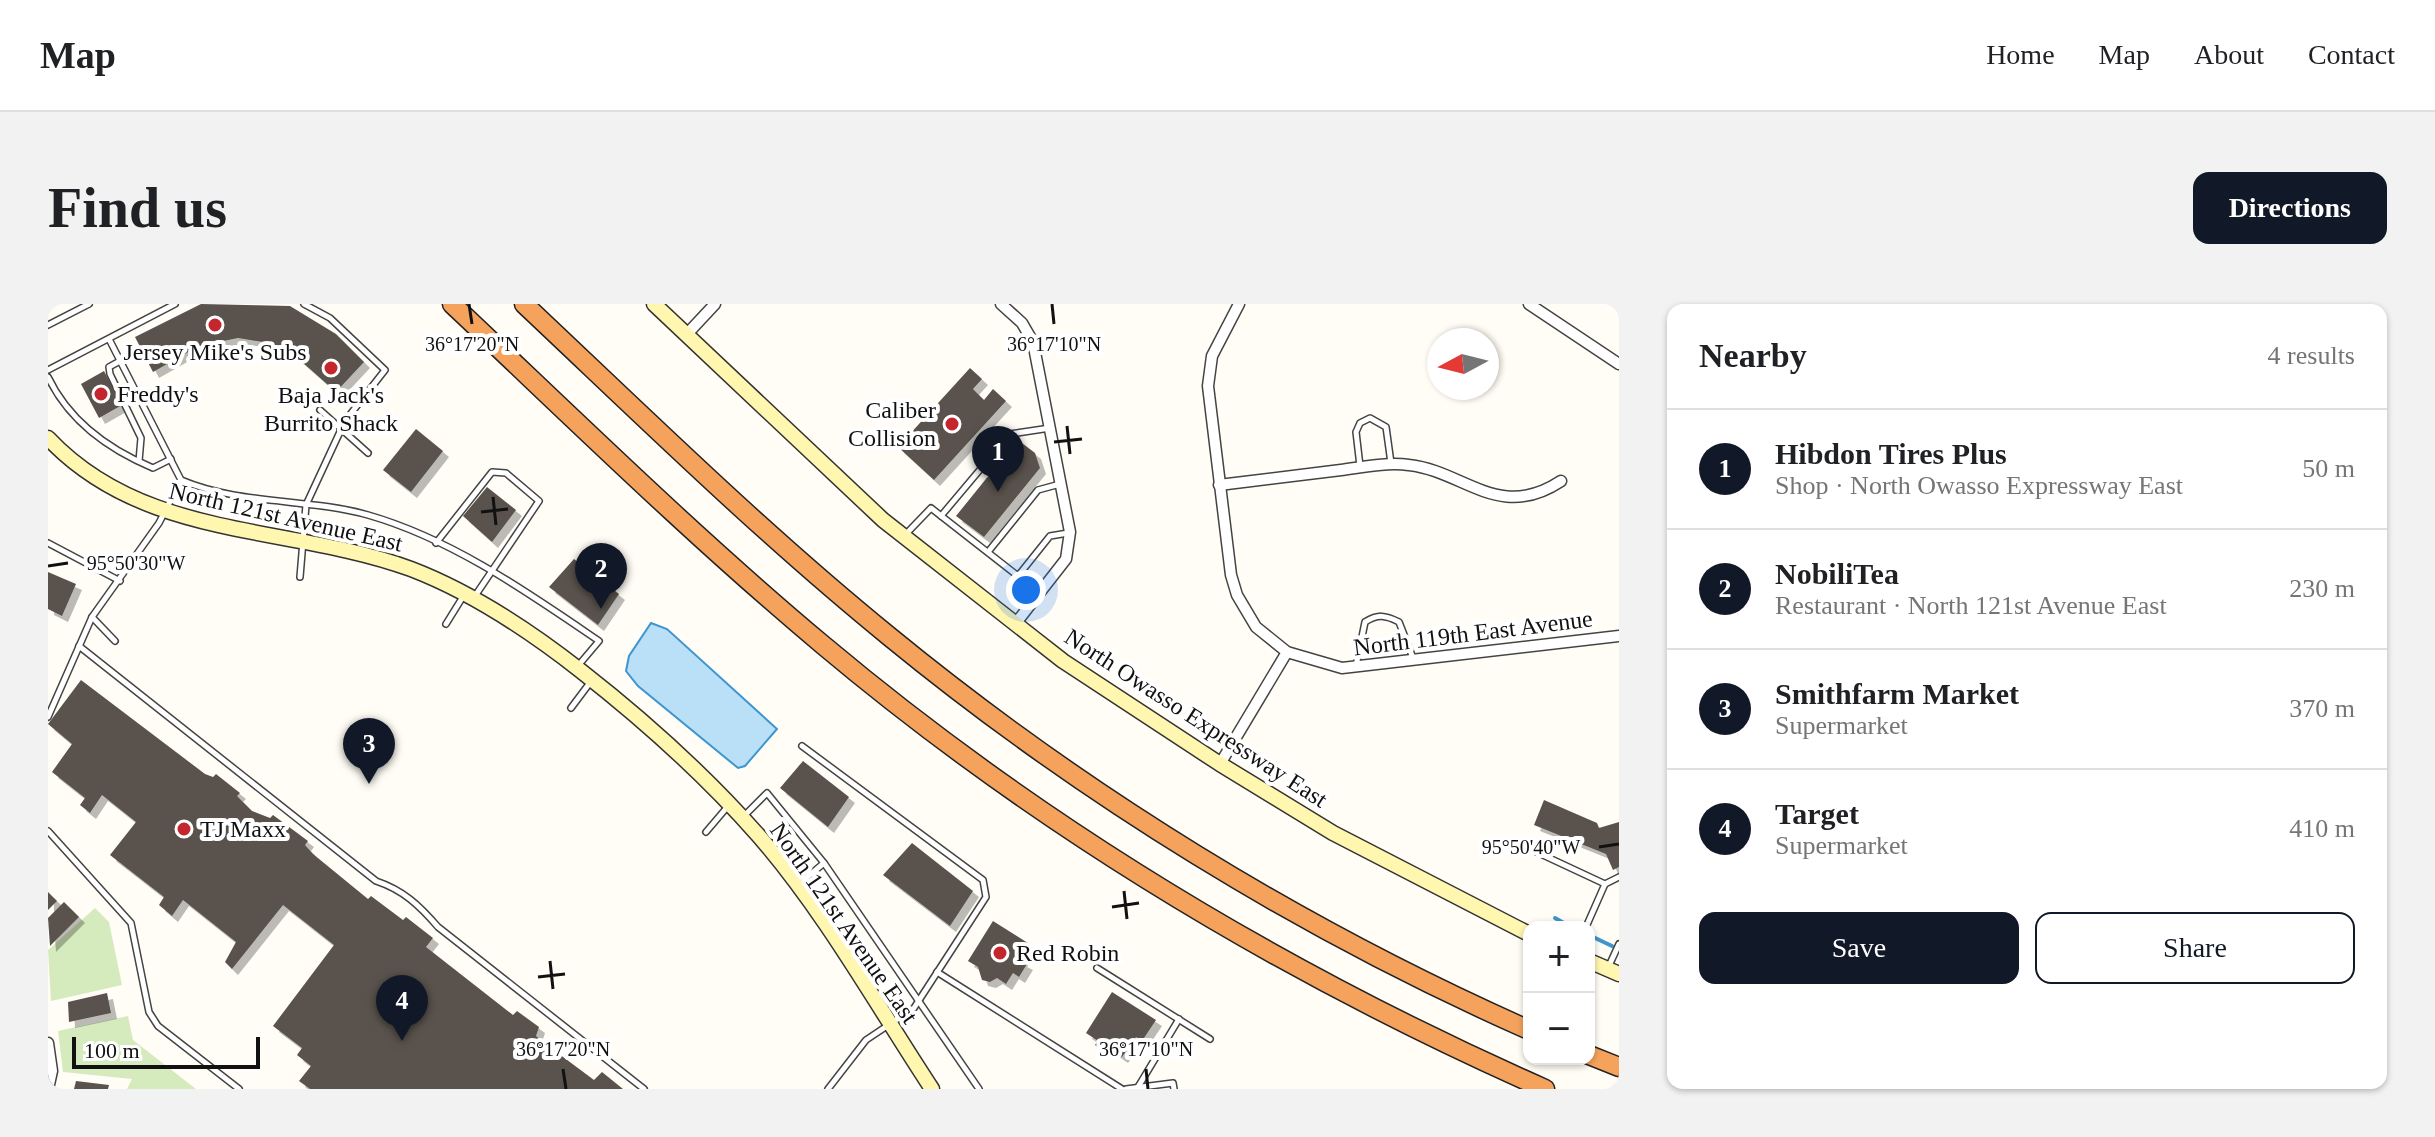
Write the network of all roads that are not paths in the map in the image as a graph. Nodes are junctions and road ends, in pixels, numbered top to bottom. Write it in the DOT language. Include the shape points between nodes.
graph roads {
  1 [pos="72,304"];
  2 [pos="89,304"];
  3 [pos="175,304"];
  4 [pos="304,304"];
  5 [pos="452,304"];
  6 [pos="524,304"];
  7 [pos="654,304"];
  8 [pos="715,304"];
  9 [pos="1001,304"];
  10 [pos="1239,304"];
  11 [pos="1529,304"];
  12 [pos="75,311"];
  13 [pos="48,325"];
  14 [pos="687,334"];
  15 [pos="109,339"];
  16 [pos="120,361"];
  17 [pos="1619,364"];
  18 [pos="48,370"];
  19 [pos="48,377"];
  20 [pos="320,410"];
  21 [pos="1051,428"];
  22 [pos="340,429"];
  23 [pos="49,441"];
  24 [pos="368,453"];
  25 [pos="171,459"];
  26 [pos="139,461"];
  27 [pos="1391,464"];
  28 [pos="1361,468"];
  29 [pos="181,480"];
  30 [pos="1561,481"];
  31 [pos="1063,483"];
  32 [pos="1219,485"];
  33 [pos="306,505"];
  34 [pos="165,512"];
  35 [pos="941,516"];
  36 [pos="1070,532"];
  37 [pos="904,536"];
  38 [pos="302,542"];
  39 [pos="48,543"];
  40 [pos="436,543"];
  41 [pos="988,552"];
  42 [pos="490,570"];
  43 [pos="300,577"];
  44 [pos="120,581"];
  45 [pos="468,598"];
  46 [pos="92,617"];
  47 [pos="1016,623"];
  48 [pos="446,624"];
  49 [pos="1619,636"];
  50 [pos="115,641"];
  51 [pos="79,646"];
  52 [pos="1287,652"];
  53 [pos="1413,660"];
  54 [pos="1356,667"];
  55 [pos="577,668"];
  56 [pos="593,680"];
  57 [pos="571,708"];
  58 [pos="48,717"];
  59 [pos="802,746"];
  60 [pos="1220,764"];
  61 [pos="729,805"];
  62 [pos="742,818"];
  63 [pos="48,831"];
  64 [pos="706,832"];
  65 [pos="1530,849"];
  66 [pos="824,863"];
  67 [pos="1619,877"];
  68 [pos="1605,884"];
  69 [pos="797,885"];
  70 [pos="1589,921"];
  71 [pos="1523,931"];
  72 [pos="1619,944"];
  73 [pos="1097,968"];
  74 [pos="1613,971"];
  75 [pos="937,972"];
  76 [pos="919,1000"];
  77 [pos="1179,1019"];
  78 [pos="889,1023"];
  79 [pos="1523,1027"];
  80 [pos="1210,1039"];
  81 [pos="48,1043"];
  82 [pos="1595,1057"];
  83 [pos="1619,1067"];
  84 [pos="1138,1087"];
  85 [pos="48,1089"];
  86 [pos="239,1089"];
  87 [pos="644,1089"];
  88 [pos="828,1089"];
  89 [pos="932,1089"];
  90 [pos="979,1089"];
  91 [pos="1124,1089"];
  92 [pos="1174,1089"];
  93 [pos="1545,1089"];
  1 -- 12 [label="lane"];
  2 -- 12 [label="lane"];
  3 -- 15 [label="lane"];
  4 -- 22 [label="lane" via="330,318 385,370"];
  5 -- 93 [label="highway" via="745,578 980,767 1119,863 1293,968"];
  6 -- 79 [label="highway" via="808,568 891,638 1077,777 1322,927"];
  7 -- 14 [label="street, North Owasso Expressway East"];
  8 -- 14 [label="street"];
  9 -- 21 [label="street" via="1033,342"];
  10 -- 32 [label="street" via="1212,356 1210,371"];
  11 -- 17 [label="street"];
  12 -- 13 [label="lane"];
  14 -- 37 [label="street, North Owasso Expressway East"];
  15 -- 16 [label="lane"];
  15 -- 18 [label="lane"];
  16 -- 25 [label="lane"];
  16 -- 26 [label="lane" via="109,367 110,374 141,438"];
  19 -- 26 [label="lane" via="89,430"];
  20 -- 22 [label="lane"];
  21 -- 31 [label="street"];
  21 -- 35 [label="lane" via="1010,434"];
  22 -- 24 [label="lane"];
  22 -- 33 [label="lane"];
  23 -- 34 [label="street, North 121st Avenue East" via="80,468 135,501"];
  25 -- 26 [label="lane" via="153,468"];
  25 -- 29 [label="lane"];
  27 -- 28 [label="street"];
  27 -- 28 [label="lane" via="1386,427 1370,418 1356,432"];
  27 -- 30 [label="street" via="1426,468 1495,496 1528,494"];
  28 -- 32 [label="street"];
  29 -- 33 [label="lane" via="230,495"];
  29 -- 34 [label="lane"];
  31 -- 36 [label="street"];
  31 -- 41 [label="lane" via="1038,490"];
  32 -- 52 [label="street" via="1237,595 1256,627"];
  33 -- 38 [label="lane"];
  33 -- 40 [label="lane" via="366,515"];
  34 -- 38 [label="street, North 121st Avenue East"];
  34 -- 44 [label="lane"];
  35 -- 37 [label="lane" via="931,508"];
  35 -- 41 [label="lane"];
  36 -- 41 [label="lane" via="1050,536 1018,576"];
  36 -- 47 [label="street" via="1066,559"];
  37 -- 47 [label="street, North Owasso Expressway East"];
  38 -- 43 [label="lane"];
  38 -- 45 [label="street, North 121st Avenue East" via="361,552"];
  39 -- 44 [label="lane"];
  40 -- 42 [label="lane"];
  40 -- 42 [label="lane" via="492,472 506,473 539,501"];
  42 -- 45 [label="lane"];
  42 -- 55 [label="lane" via="599,641"];
  44 -- 46 [label="lane"];
  45 -- 48 [label="lane"];
  45 -- 55 [label="street, North 121st Avenue East"];
  46 -- 50 [label="lane"];
  46 -- 51 [label="lane"];
  47 -- 60 [label="street, North Owasso Expressway East" via="1063,661"];
  49 -- 53 [label="street, North 119th East Avenue"];
  51 -- 58 [label="lane"];
  51 -- 87 [label="lane" via="376,881 396,887 418,904 438,927"];
  52 -- 54 [label="street, North 119th East Avenue" via="1310,662"];
  52 -- 60 [label="street"];
  53 -- 54 [label="street, North 119th East Avenue"];
  53 -- 54 [label="lane" via="1399,622 1375,616 1365,622"];
  55 -- 56 [label="street, North 121st Avenue East"];
  56 -- 57 [label="lane"];
  56 -- 61 [label="street, North 121st Avenue East" via="659,735"];
  59 -- 75 [label="lane" via="983,880 986,897"];
  60 -- 71 [label="street, North Owasso Expressway East" via="1333,833"];
  61 -- 62 [label="street, North 121st Avenue East"];
  61 -- 64 [label="lane"];
  62 -- 66 [label="lane" via="767,793"];
  62 -- 69 [label="street, North 121st Avenue East"];
  63 -- 86 [label="lane" via="131,923 149,1012 158,1026"];
  65 -- 68 [label="lane"];
  66 -- 69 [label="lane"];
  66 -- 76 [label="lane"];
  67 -- 68 [label="lane"];
  68 -- 70 [label="lane"];
  69 -- 78 [label="street, North 121st Avenue East"];
  72 -- 74 [label="lane"];
  73 -- 77 [label="lane"];
  75 -- 76 [label="lane"];
  75 -- 91 [label="lane"];
  76 -- 78 [label="lane"];
  76 -- 90 [label="lane"];
  77 -- 80 [label="lane"];
  77 -- 84 [label="lane"];
  78 -- 88 [label="lane" via="866,1040"];
  78 -- 89 [label="street, North 121st Avenue East"];
  81 -- 85 [label="street"];
  82 -- 83 [label="highway"];
  84 -- 91 [label="lane"];
  84 -- 92 [label="lane" via="1173,1083"];
}
